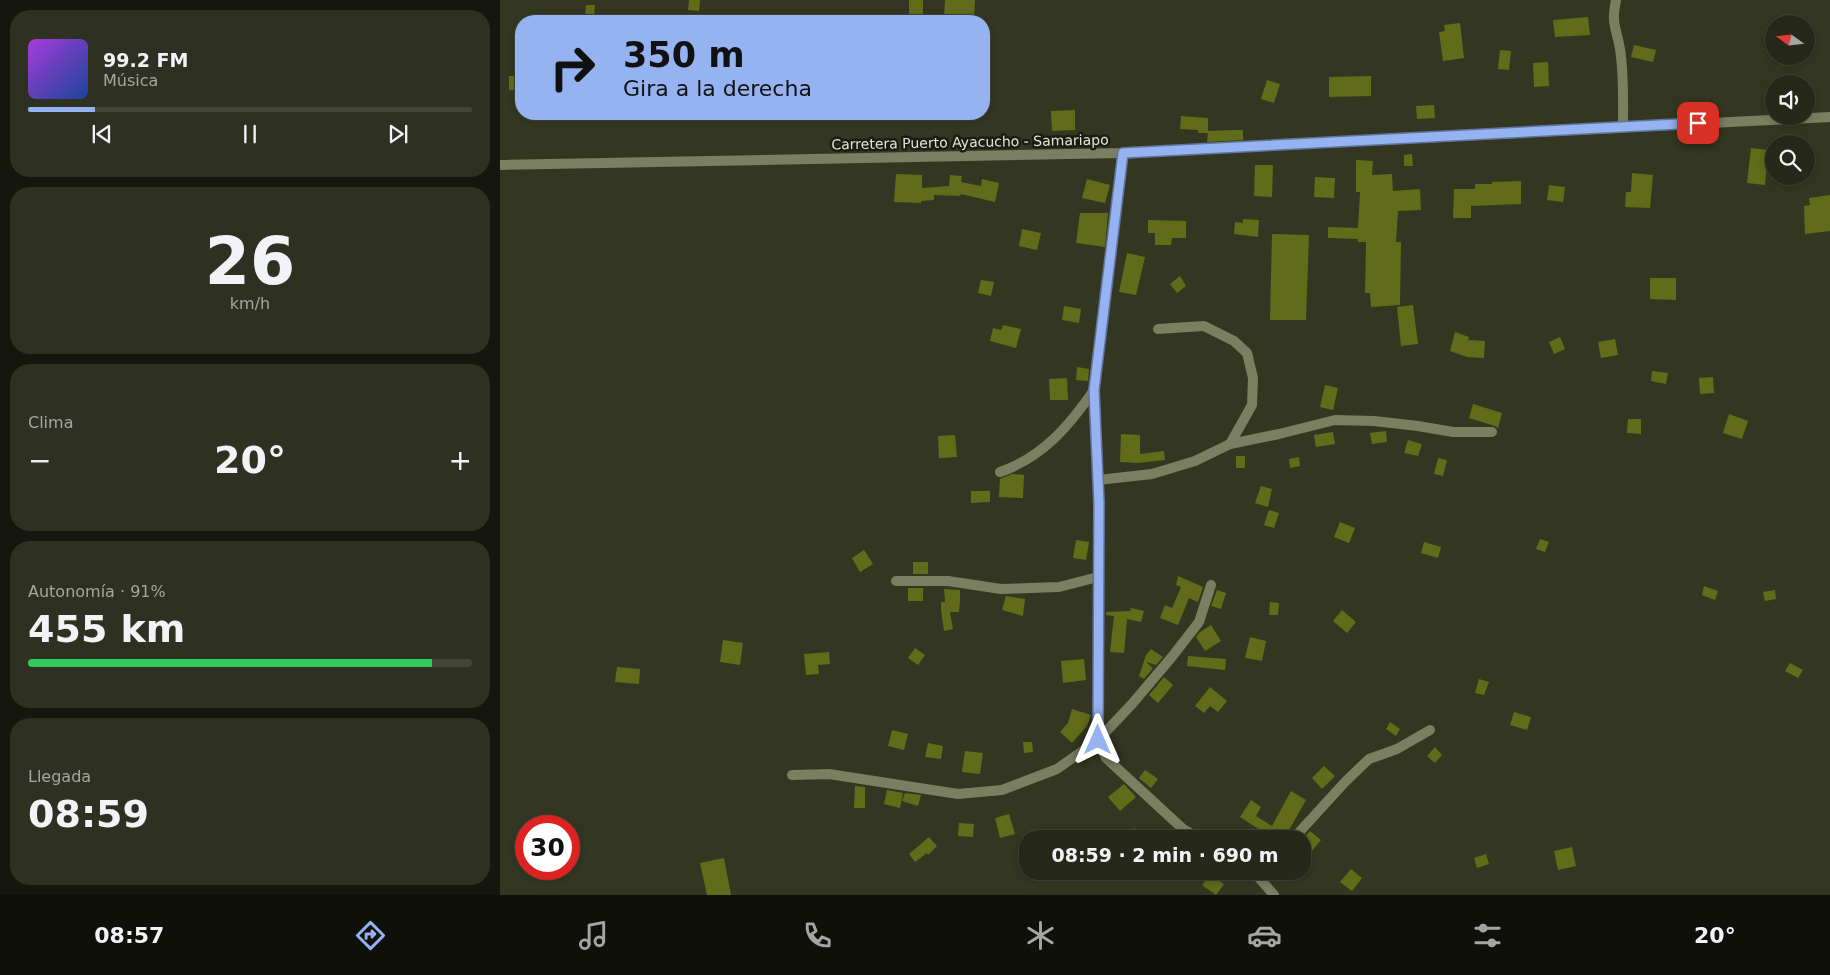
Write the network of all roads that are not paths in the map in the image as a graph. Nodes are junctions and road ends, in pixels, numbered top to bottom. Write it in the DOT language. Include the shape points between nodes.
graph roads {
  1 [pos="1616,0"];
  2 [pos="1830,117"];
  3 [pos="1623,127"];
  4 [pos="1123,153"];
  5 [pos="500,165"];
  6 [pos="1158,329"];
  7 [pos="1094,390"];
  8 [pos="1492,432"];
  9 [pos="1230,444"];
  10 [pos="1000,472"];
  11 [pos="1098,480"];
  12 [pos="1098,577"];
  13 [pos="896,581"];
  14 [pos="1211,585"];
  15 [pos="1430,730"];
  16 [pos="1098,740"];
  17 [pos="792,775"];
  18 [pos="1185,830"];
  19 [pos="1301,830"];
  20 [pos="1262,880"];
  21 [pos="1274,895"];
  1 -- 3 [label="street" via="1613,17 1620,48"];
  2 -- 3 [label="street, Carretera Puerto Ayacucho - Samariapo"];
  3 -- 4 [label="street, Carretera Puerto Ayacucho - Samariapo"];
  4 -- 5 [label="street, Carretera Puerto Ayacucho - Samariapo"];
  4 -- 7 [label="street"];
  6 -- 9 [label="street" via="1204,326 1234,341 1247,352 1253,378 1252,405"];
  7 -- 10 [label="street" via="1077,416 1048,445 1018,466"];
  7 -- 11 [label="street"];
  8 -- 9 [label="street" via="1453,432 1374,421 1335,420"];
  9 -- 11 [label="street" via="1195,461 1152,474"];
  11 -- 12 [label="street"];
  12 -- 13 [label="street" via="1059,587 1001,589 948,581"];
  12 -- 16 [label="street"];
  14 -- 16 [label="street" via="1199,622"];
  15 -- 19 [label="street" via="1397,749 1369,759"];
  16 -- 17 [label="street" via="1057,769 1002,790 958,794 829,774"];
  16 -- 18 [label="street" via="1106,758"];
  20 -- 21 [label="street"];
}
